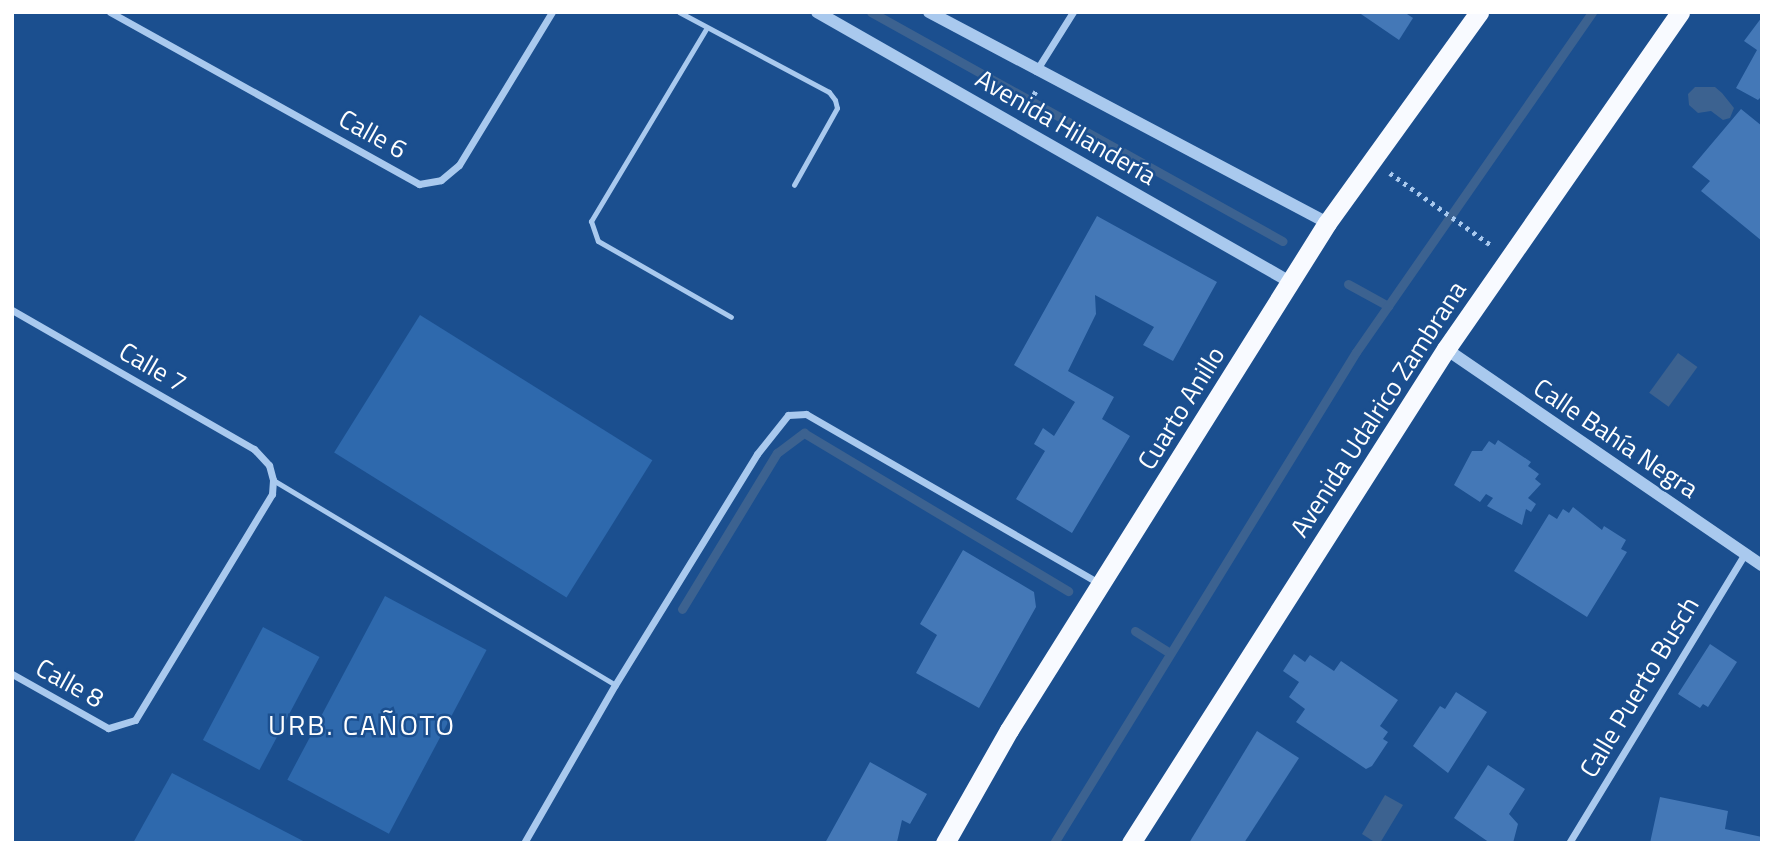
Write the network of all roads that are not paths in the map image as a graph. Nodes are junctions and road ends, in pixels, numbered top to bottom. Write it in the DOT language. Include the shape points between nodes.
graph roads {
  1 [pos="110,12"];
  2 [pos="552,12"];
  3 [pos="679,12"];
  4 [pos="817,12"];
  5 [pos="929,12"];
  6 [pos="1073,12"];
  7 [pos="1479,12"];
  8 [pos="1680,12"];
  9 [pos="706,29"];
  10 [pos="1035,71"];
  11 [pos="794,185"];
  12 [pos="1327,223"];
  13 [pos="1292,283"];
  14 [pos="12,310"];
  15 [pos="731,317"];
  16 [pos="1446,349"];
  17 [pos="273,480"];
  18 [pos="1745,554"];
  19 [pos="1762,565"];
  20 [pos="1101,584"];
  21 [pos="12,674"];
  22 [pos="615,685"];
  23 [pos="524,843"];
  24 [pos="945,843"];
  25 [pos="1131,843"];
  26 [pos="1569,843"];
  1 -- 2 [label="street, Calle 6" via="419,184 440,180 459,165"];
  3 -- 9 [label="lane"];
  4 -- 13 [label="street, Avenida Hilandería"];
  5 -- 10 [label="street, Avenida Hilandería"];
  6 -- 10 [label="street"];
  7 -- 12 [label="highway, Cuarto Anillo"];
  8 -- 16 [label="highway, Avenida Udalrico Zambrana"];
  9 -- 11 [label="lane" via="829,92 835,100 837,108"];
  9 -- 15 [label="lane" via="591,221 598,241"];
  10 -- 12 [label="street, Avenida Hilandería"];
  12 -- 13 [label="highway, Cuarto Anillo"];
  13 -- 20 [label="highway, Cuarto Anillo"];
  14 -- 17 [label="street, Calle 7" via="254,449 269,465"];
  16 -- 18 [label="street, Calle Bahía Negra"];
  16 -- 25 [label="highway, Avenida Udalrico Zambrana"];
  17 -- 21 [label="street, Calle 8" via="272,494 135,720 108,728"];
  17 -- 22 [label="lane"];
  18 -- 19 [label="street, Calle Bahía Negra"];
  18 -- 26 [label="street, Calle Puerto Busch"];
  20 -- 22 [label="street" via="806,414 788,415 757,454"];
  20 -- 24 [label="highway, Cuarto Anillo"];
  22 -- 23 [label="street"];
}
